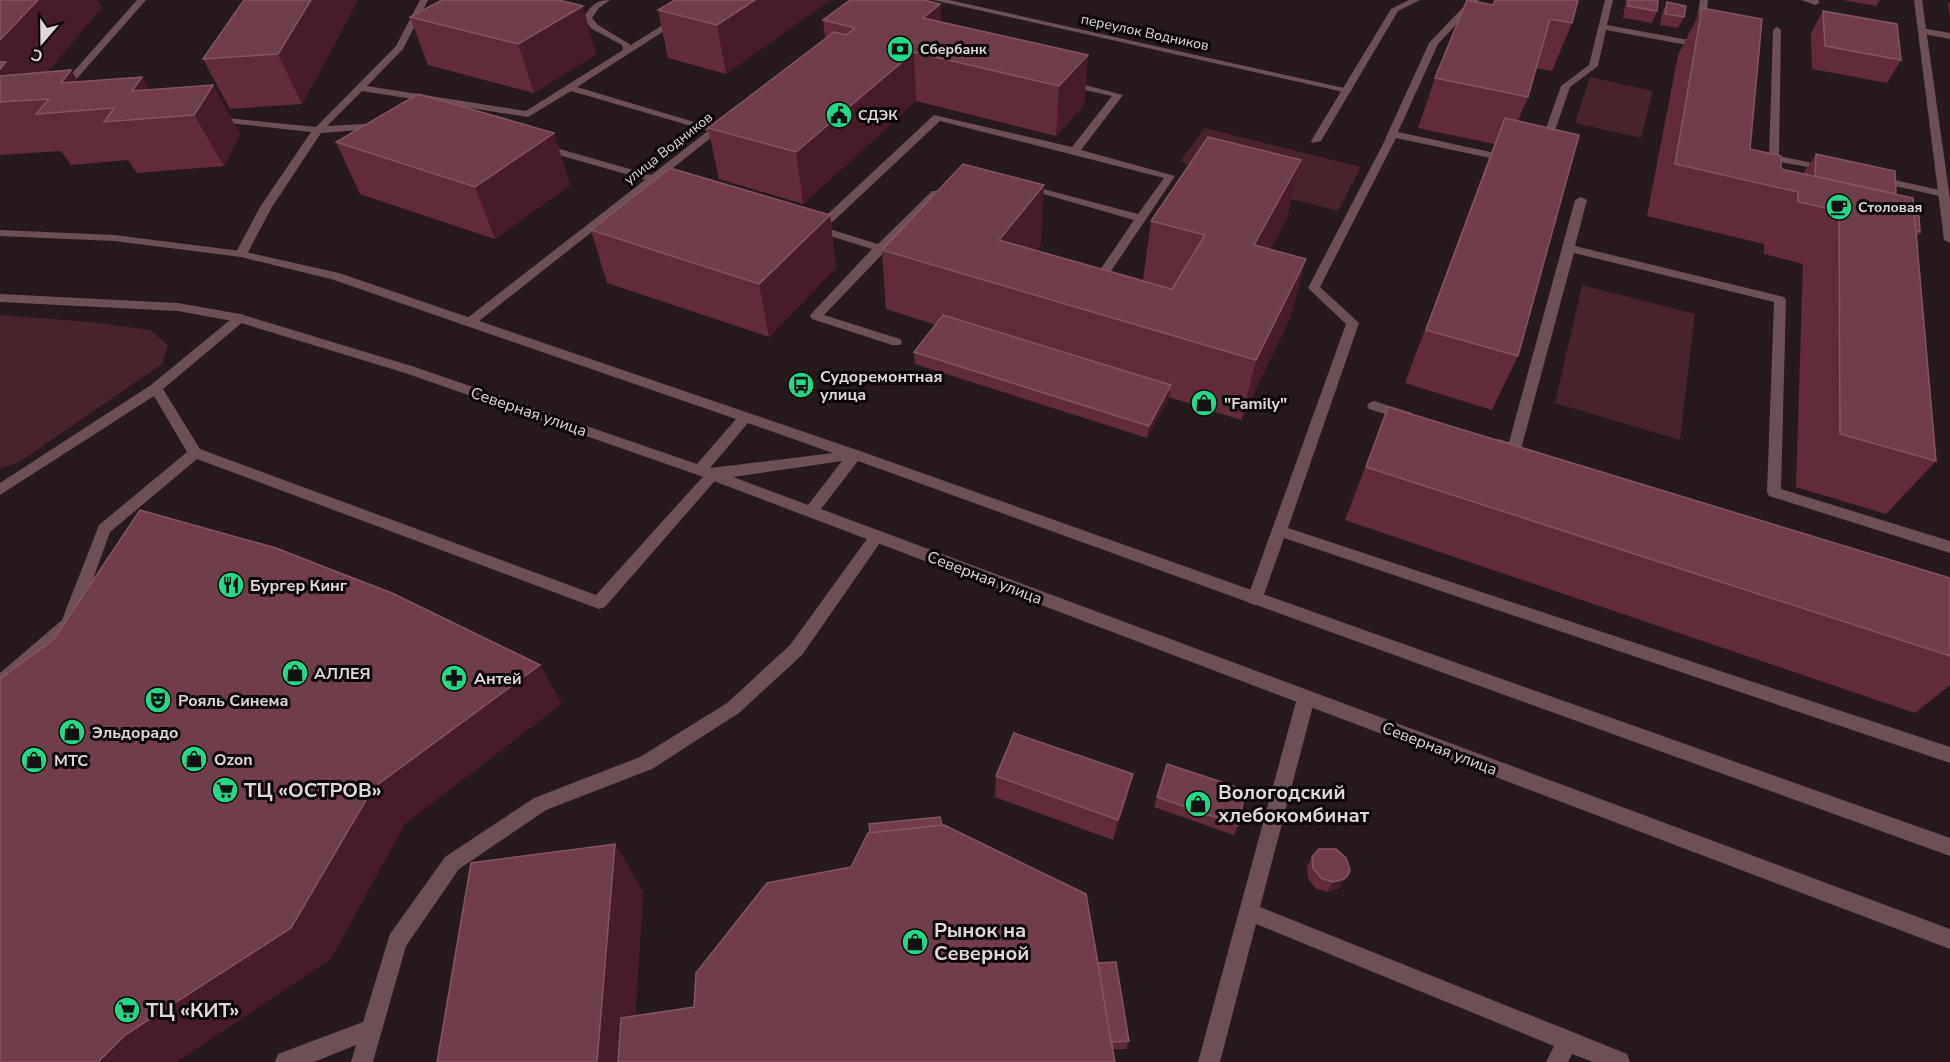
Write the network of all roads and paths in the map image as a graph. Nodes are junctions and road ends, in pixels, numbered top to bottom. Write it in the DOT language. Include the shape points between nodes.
graph roads {
  1 [pos="142,0"];
  2 [pos="424,0"];
  3 [pos="606,0"];
  4 [pos="708,0"];
  5 [pos="937,0"];
  6 [pos="1416,0"];
  7 [pos="1475,0"];
  8 [pos="1609,0"];
  9 [pos="1704,0"];
  10 [pos="1805,0"];
  11 [pos="1918,0"];
  12 [pos="1816,2"];
  13 [pos="1604,27"];
  14 [pos="1778,30"];
  15 [pos="1922,31"];
  16 [pos="1950,36"];
  17 [pos="628,51"];
  18 [pos="1052,79"];
  19 [pos="359,88"];
  20 [pos="570,88"];
  21 [pos="1348,90"];
  22 [pos="53,100"];
  23 [pos="207,107"];
  24 [pos="735,115"];
  25 [pos="398,125"];
  26 [pos="318,130"];
  27 [pos="716,130"];
  28 [pos="1392,134"];
  29 [pos="1316,141"];
  30 [pos="530,143"];
  31 [pos="1074,151"];
  32 [pos="1542,156"];
  33 [pos="1515,161"];
  34 [pos="1841,172"];
  35 [pos="1864,177"];
  36 [pos="653,179"];
  37 [pos="675,185"];
  38 [pos="944,185"];
  39 [pos="1017,185"];
  40 [pos="1944,194"];
  41 [pos="1581,200"];
  42 [pos="1140,218"];
  43 [pos="0,233"];
  44 [pos="1950,240"];
  45 [pos="880,248"];
  46 [pos="1569,248"];
  47 [pos="241,254"];
  48 [pos="1104,289"];
  49 [pos="0,297"];
  50 [pos="240,318"];
  51 [pos="470,322"];
  52 [pos="896,342"];
  53 [pos="156,388"];
  54 [pos="1374,406"];
  55 [pos="745,417"];
  56 [pos="1417,419"];
  57 [pos="1482,439"];
  58 [pos="195,453"];
  59 [pos="855,455"];
  60 [pos="706,472"];
  61 [pos="0,490"];
  62 [pos="811,511"];
  63 [pos="1279,531"];
  64 [pos="877,536"];
  65 [pos="1950,547"];
  66 [pos="1255,599"];
  67 [pos="0,684"];
  68 [pos="1306,698"];
  69 [pos="1950,755"];
  70 [pos="1950,847"];
  71 [pos="1249,912"];
  72 [pos="1950,939"];
  73 [pos="369,1030"];
  74 [pos="1568,1040"];
  75 [pos="286,1062"];
  76 [pos="362,1062"];
  77 [pos="1209,1062"];
  78 [pos="1557,1062"];
  79 [pos="1619,1062"];
  1 -- 22 [label="street"];
  2 -- 19 [label="street" via="400,47"];
  3 -- 17 [label="street" via="587,18 595,27 626,44"];
  4 -- 17 [label="street"];
  5 -- 21 [label="street, переулок Водников"];
  6 -- 21 [label="street" via="1395,9"];
  7 -- 28 [label="street" via="1434,43"];
  8 -- 13 [label="street"];
  9 -- 13 [label="street" via="1698,44"];
  10 -- 12 [label="street"];
  11 -- 15 [label="street"];
  13 -- 32 [label="street" via="1593,66 1566,86"];
  14 -- 34 [label="street" via="1773,163"];
  15 -- 16 [label="street"];
  15 -- 40 [label="street"];
  17 -- 20 [label="street"];
  18 -- 31 [label="street" via="1118,95"];
  19 -- 20 [label="street" via="528,114"];
  19 -- 26 [label="street"];
  20 -- 27 [label="street"];
  21 -- 29 [label="street"];
  23 -- 26 [label="street" via="201,117"];
  24 -- 27 [label="street, улица Водников"];
  25 -- 26 [label="street"];
  26 -- 47 [label="street" via="266,207"];
  27 -- 36 [label="street, улица Водников"];
  28 -- 33 [label="street"];
  28 -- 63 [label="street" via="1314,288 1353,323"];
  30 -- 36 [label="street"];
  31 -- 42 [label="street" via="1170,176"];
  31 -- 45 [label="street" via="939,117 812,227"];
  35 -- 40 [label="street"];
  36 -- 37 [label="street"];
  36 -- 51 [label="street, улица Водников"];
  38 -- 45 [label="street"];
  39 -- 42 [label="street"];
  40 -- 44 [label="street"];
  41 -- 46 [label="street"];
  42 -- 48 [label="street" via="1094,285"];
  43 -- 47 [label="street" via="114,238"];
  45 -- 52 [label="street" via="816,316"];
  46 -- 57 [label="street" via="1514,449"];
  46 -- 65 [label="street" via="1780,300 1774,492"];
  47 -- 51 [label="street" via="335,276"];
  49 -- 50 [label="street, Северная улица" via="177,308"];
  50 -- 53 [label="street"];
  50 -- 60 [label="street, Северная улица" via="410,370"];
  51 -- 55 [label="street"];
  53 -- 58 [label="street"];
  53 -- 61 [label="street"];
  54 -- 56 [label="street"];
  55 -- 59 [label="street"];
  55 -- 60 [label="street"];
  58 -- 60 [label="street" via="598,603"];
  58 -- 67 [label="street" via="104,529 69,624"];
  59 -- 60 [label="street"];
  59 -- 62 [label="street"];
  59 -- 66 [label="street"];
  60 -- 62 [label="street, Северная улица"];
  62 -- 64 [label="street, Северная улица"];
  63 -- 66 [label="street"];
  63 -- 69 [label="street"];
  64 -- 68 [label="street, Северная улица"];
  64 -- 73 [label="street" via="796,650 733,708 646,763 540,804 452,863 397,941"];
  66 -- 70 [label="street"];
  68 -- 71 [label="street"];
  68 -- 72 [label="street, Северная улица"];
  71 -- 74 [label="street"];
  71 -- 77 [label="street"];
  73 -- 75 [label="street"];
  73 -- 76 [label="street"];
  74 -- 78 [label="street"];
  74 -- 79 [label="street"];
}
